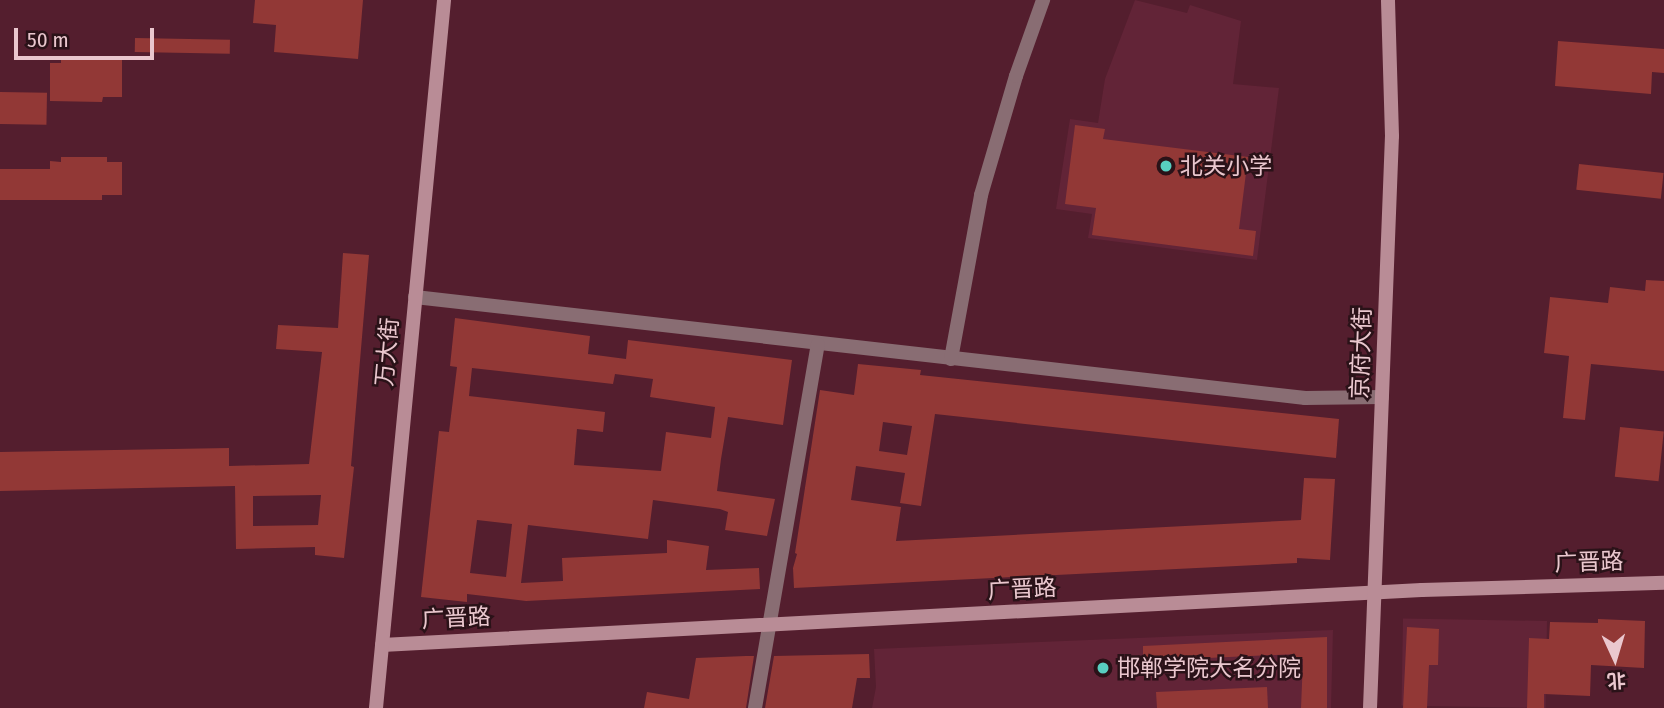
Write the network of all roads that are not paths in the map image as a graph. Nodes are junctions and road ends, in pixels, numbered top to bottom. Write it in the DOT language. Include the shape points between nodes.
graph roads {
  1 [pos="444,0"];
  2 [pos="1043,0"];
  3 [pos="1388,0"];
  4 [pos="415,297"];
  5 [pos="818,344"];
  6 [pos="951,359"];
  7 [pos="1382,397"];
  8 [pos="1664,583"];
  9 [pos="1374,593"];
  10 [pos="769,625"];
  11 [pos="382,645"];
  12 [pos="376,708"];
  13 [pos="755,708"];
  14 [pos="1370,708"];
  1 -- 4 [label="street, 万大街"];
  2 -- 6 [label="street" via="981,195"];
  3 -- 7 [label="street, 京府大街" via="1392,136"];
  4 -- 5 [label="street"];
  4 -- 11 [label="street, 万大街"];
  5 -- 6 [label="street"];
  5 -- 10 [label="street"];
  6 -- 7 [label="street" via="1305,398"];
  7 -- 9 [label="street, 京府大街"];
  8 -- 9 [label="street, 广晋路"];
  9 -- 10 [label="street, 广晋路"];
  9 -- 14 [label="street, 京府大街"];
  10 -- 11 [label="street, 广晋路"];
  10 -- 13 [label="street"];
  11 -- 12 [label="street, 万大街"];
}
